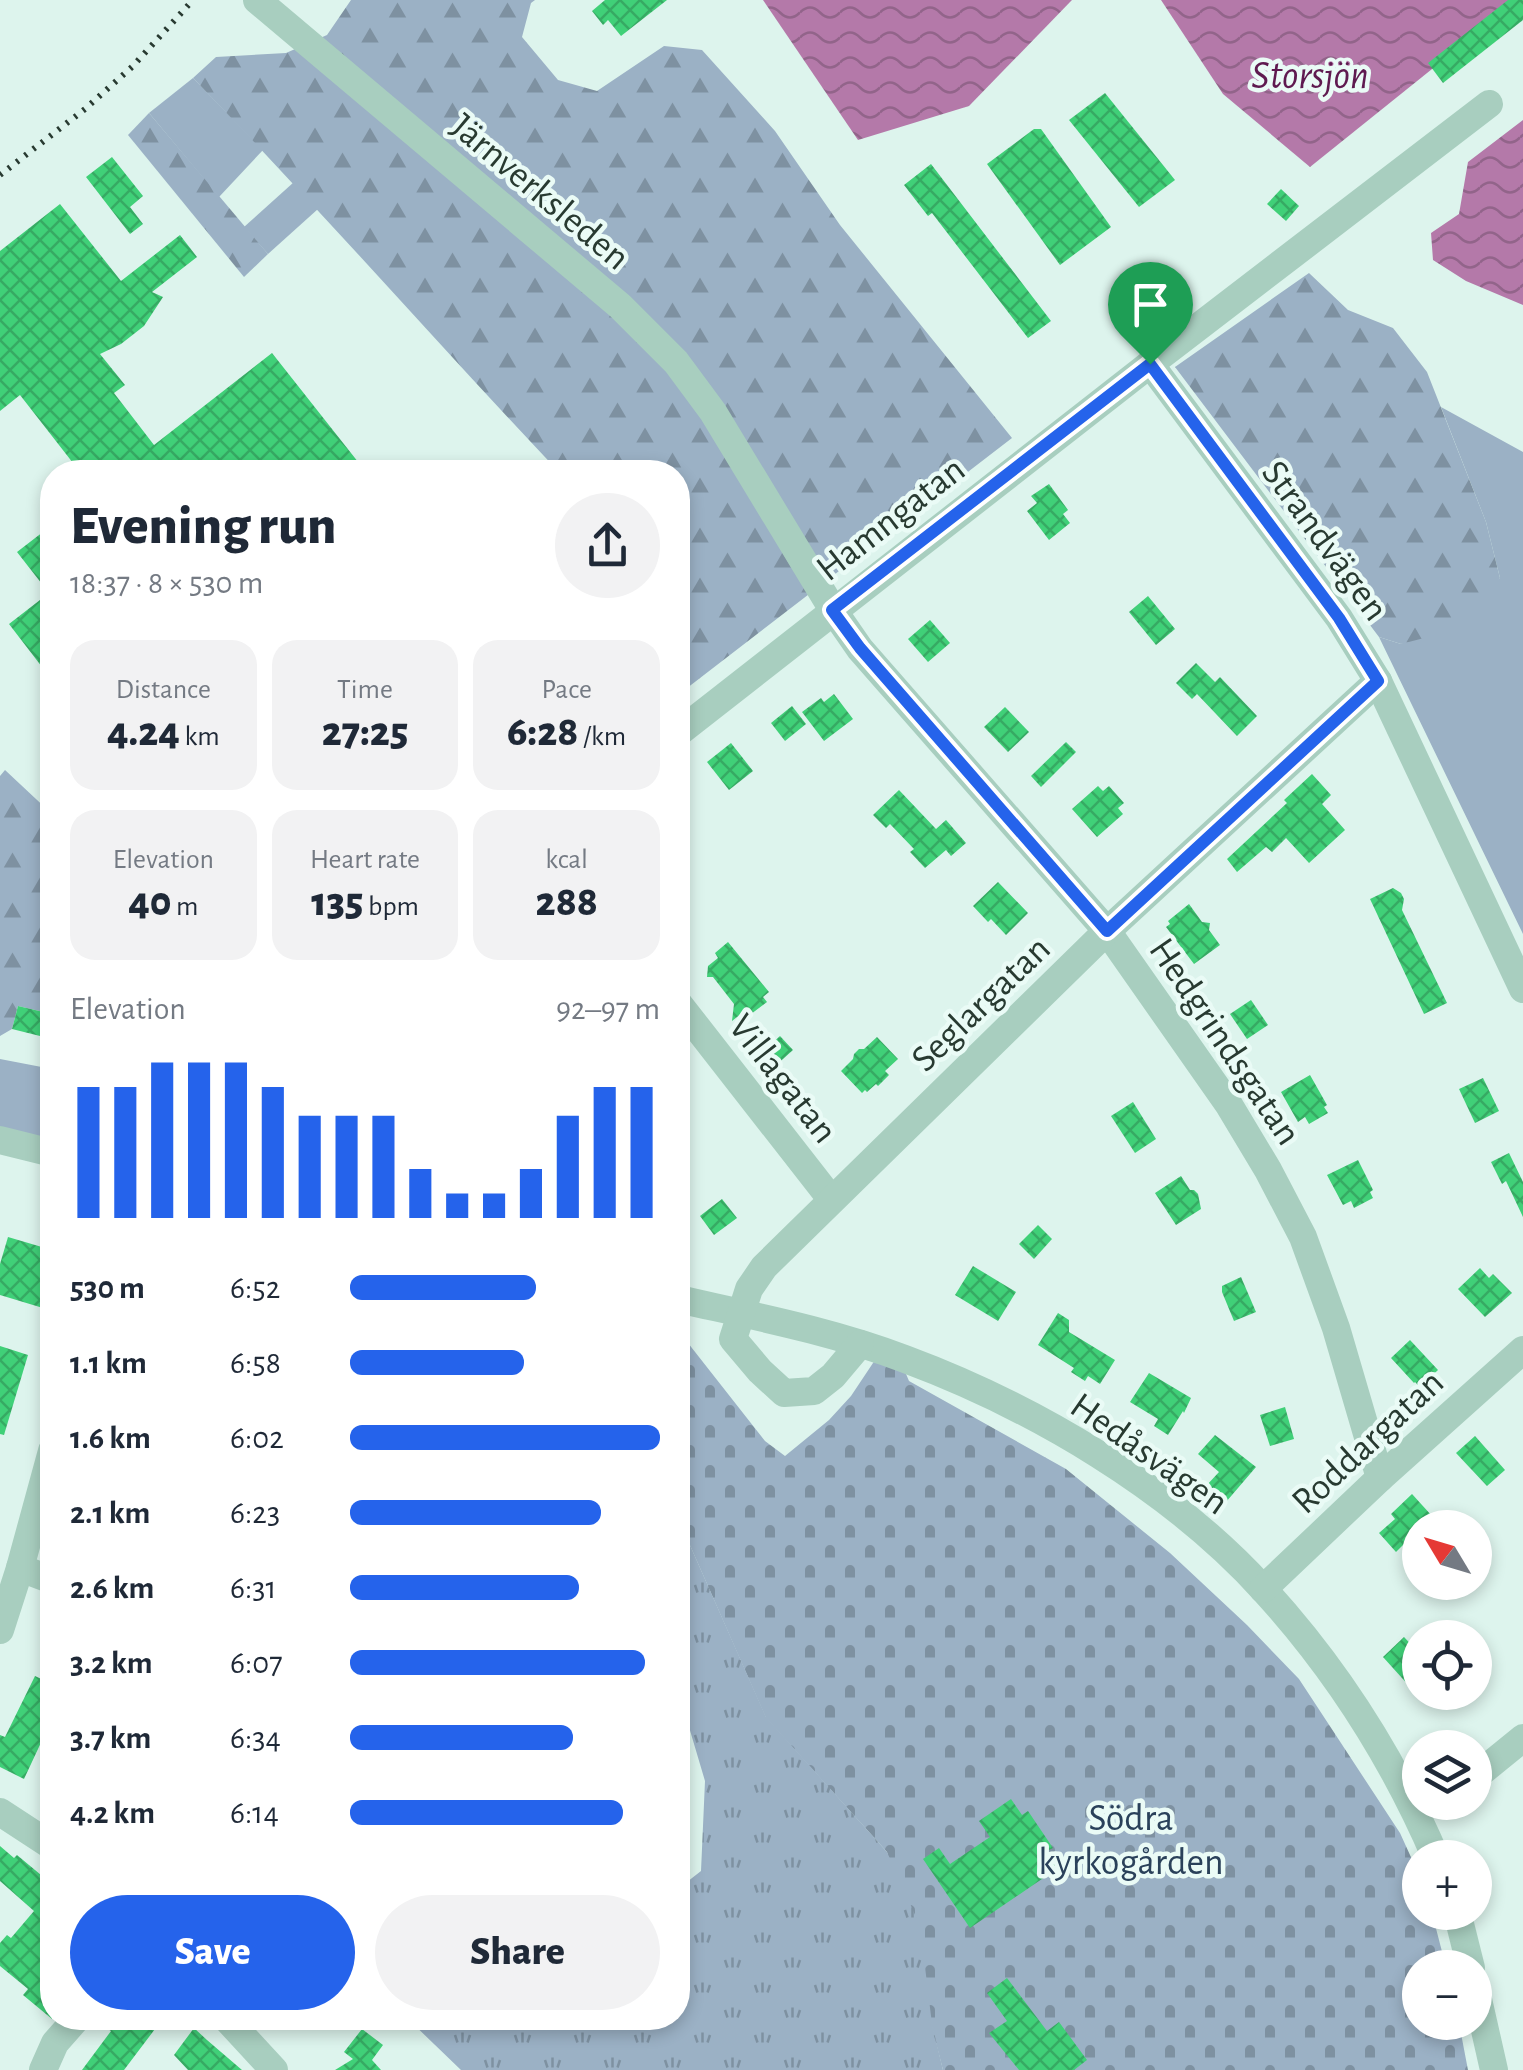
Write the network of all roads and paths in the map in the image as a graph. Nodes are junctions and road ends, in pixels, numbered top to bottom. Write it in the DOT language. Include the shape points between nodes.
graph roads {
  1 [pos="257,0"];
  2 [pos="1489,104"];
  3 [pos="1150,364"];
  4 [pos="832,610"];
  5 [pos="1378,681"];
  6 [pos="690,722"];
  7 [pos="1107,931"];
  8 [pos="1523,990"];
  9 [pos="690,1018"];
  10 [pos="0,1140"];
  11 [pos="40,1149"];
  12 [pos="831,1199"];
  13 [pos="690,1302"];
  14 [pos="740,1313"];
  15 [pos="860,1344"];
  16 [pos="1523,1350"];
  17 [pos="1380,1478"];
  18 [pos="40,1495"];
  19 [pos="20,1568"];
  20 [pos="40,1576"];
  21 [pos="1263,1588"];
  22 [pos="0,1630"];
  23 [pos="1523,1738"];
  24 [pos="1492,1763"];
  25 [pos="1402,1772"];
  26 [pos="0,1812"];
  27 [pos="40,1838"];
  28 [pos="67,2030"];
  29 [pos="237,2030"];
  30 [pos="1487,2040"];
  31 [pos="43,2070"];
  32 [pos="274,2070"];
  33 [pos="1494,2070"];
  1 -- 4 [label="street, Järnverksleden" via="620,306 676,362"];
  2 -- 3 [label="street, Hamngatan"];
  3 -- 4 [label="street, Hamngatan"];
  3 -- 5 [label="street, Strandvägen" via="1339,618"];
  4 -- 6 [label="street, Hamngatan"];
  4 -- 7 [label="street, Hedgrindsgatan"];
  5 -- 7 [label="street, Seglargatan"];
  5 -- 8 [label="street, Strandvägen"];
  7 -- 12 [label="street, Seglargatan"];
  7 -- 17 [label="street, Hedgrindsgatan" via="1229,1105 1304,1237"];
  9 -- 12 [label="street, Villagatan"];
  10 -- 11 [label="street"];
  12 -- 14 [label="street, Seglargatan" via="764,1266"];
  13 -- 14 [label="street, Hedåsvägen"];
  14 -- 15 [label="street, Hedåsvägen"];
  14 -- 15 [label="street" via="733,1339 784,1393 814,1391"];
  15 -- 21 [label="street, Hedåsvägen" via="979,1388 1065,1434 1179,1512"];
  16 -- 17 [label="street, Roddargatan"];
  17 -- 21 [label="street, Roddargatan"];
  18 -- 19 [label="street"];
  19 -- 20 [label="street"];
  19 -- 22 [label="street"];
  21 -- 25 [label="street, Hedåsvägen"];
  23 -- 24 [label="street"];
  26 -- 27 [label="street"];
  28 -- 31 [label="street"];
  29 -- 32 [label="street"];
  30 -- 33 [label="street"];
}
